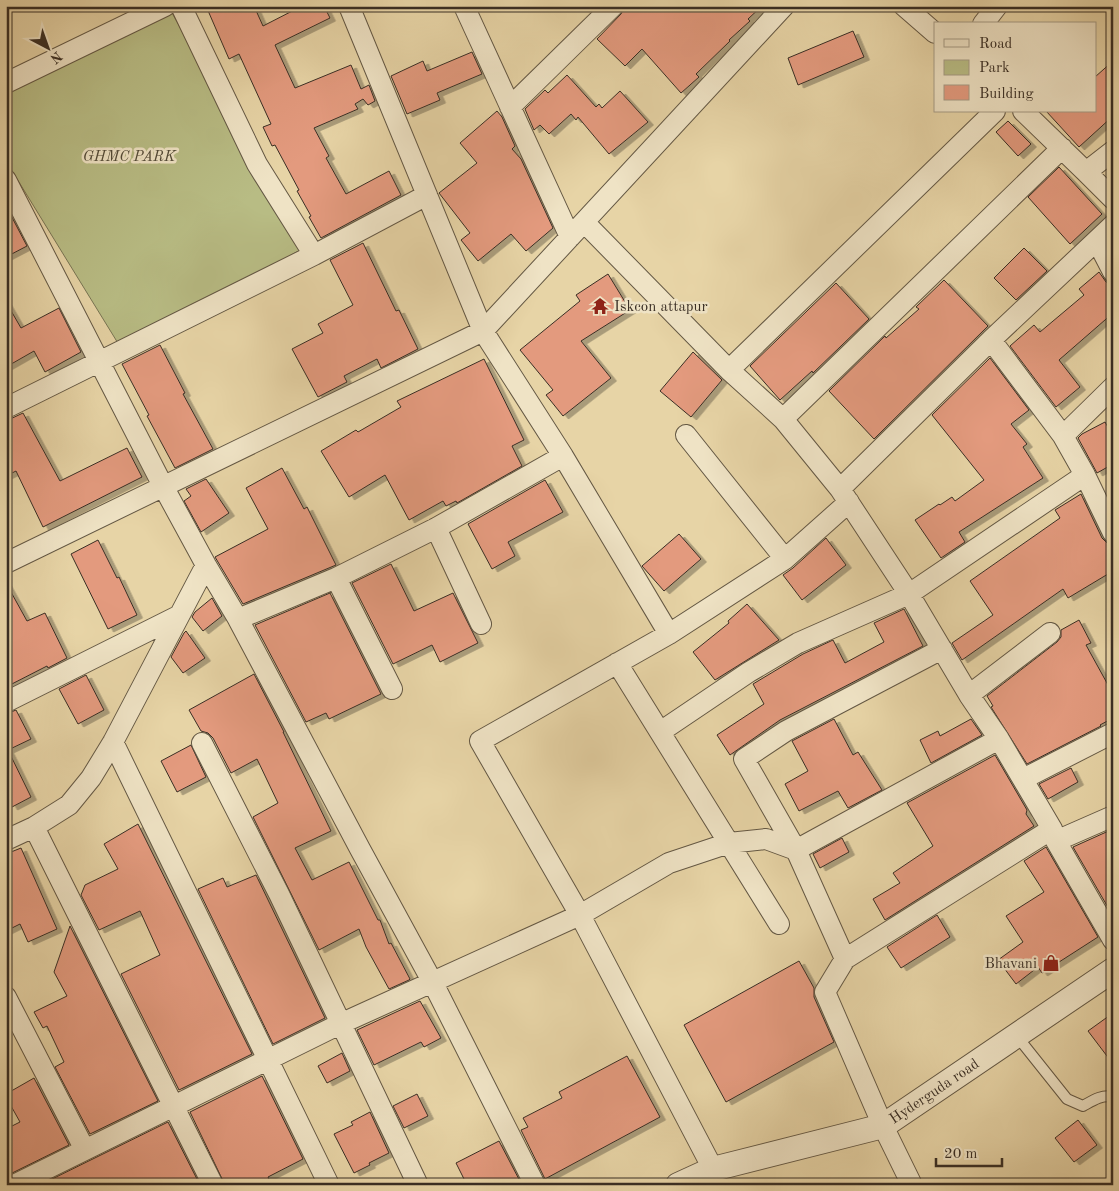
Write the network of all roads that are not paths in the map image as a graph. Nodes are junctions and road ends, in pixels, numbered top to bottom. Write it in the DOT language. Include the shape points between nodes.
graph roads {
  1 [pos="165,6"];
  2 [pos="181,6"];
  3 [pos="349,6"];
  4 [pos="464,6"];
  5 [pos="613,6"];
  6 [pos="784,6"];
  7 [pos="904,6"];
  8 [pos="997,6"];
  9 [pos="985,22"];
  10 [pos="934,32"];
  11 [pos="6,83"];
  12 [pos="510,107"];
  13 [pos="994,112"];
  14 [pos="1024,112"];
  15 [pos="1062,148"];
  16 [pos="1113,151"];
  17 [pos="1086,172"];
  18 [pos="6,180"];
  19 [pos="427,195"];
  20 [pos="1113,199"];
  21 [pos="584,222"];
  22 [pos="1113,225"];
  23 [pos="570,237"];
  24 [pos="1097,241"];
  25 [pos="314,255"];
  26 [pos="1113,272"];
  27 [pos="484,331"];
  28 [pos="991,340"];
  29 [pos="99,362"];
  30 [pos="729,370"];
  31 [pos="1113,387"];
  32 [pos="6,408"];
  33 [pos="783,419"];
  34 [pos="686,435"];
  35 [pos="1063,436"];
  36 [pos="562,456"];
  37 [pos="1085,475"];
  38 [pos="163,486"];
  39 [pos="844,495"];
  40 [pos="436,528"];
  41 [pos="1113,533"];
  42 [pos="785,559"];
  43 [pos="6,563"];
  44 [pos="206,565"];
  45 [pos="336,578"];
  46 [pos="909,594"];
  47 [pos="178,616"];
  48 [pos="238,619"];
  49 [pos="481,624"];
  50 [pos="1050,632"];
  51 [pos="669,634"];
  52 [pos="942,649"];
  53 [pos="617,664"];
  54 [pos="392,689"];
  55 [pos="969,695"];
  56 [pos="6,702"];
  57 [pos="660,732"];
  58 [pos="1113,733"];
  59 [pos="998,739"];
  60 [pos="113,742"];
  61 [pos="202,743"];
  62 [pos="1023,779"];
  63 [pos="1113,816"];
  64 [pos="34,827"];
  65 [pos="1054,835"];
  66 [pos="6,840"];
  67 [pos="728,843"];
  68 [pos="796,850"];
  69 [pos="580,915"];
  70 [pos="779,924"];
  71 [pos="1113,940"];
  72 [pos="845,958"];
  73 [pos="1113,970"];
  74 [pos="433,982"];
  75 [pos="6,997"];
  76 [pos="340,1024"];
  77 [pos="1016,1035"];
  78 [pos="268,1060"];
  79 [pos="1113,1097"];
  80 [pos="174,1106"];
  81 [pos="883,1126"];
  82 [pos="86,1150"];
  83 [pos="713,1169"];
  84 [pos="14,1185"];
  85 [pos="214,1185"];
  86 [pos="329,1185"];
  87 [pos="418,1185"];
  88 [pos="535,1185"];
  89 [pos="678,1185"];
  90 [pos="912,1185"];
  1 -- 11 [label="street"];
  2 -- 25 [label="street" via="257,164"];
  3 -- 19 [label="street"];
  4 -- 12 [label="street"];
  5 -- 12 [label="street"];
  6 -- 21 [label="street"];
  7 -- 10 [label="street"];
  8 -- 9 [label="street"];
  12 -- 23 [label="street"];
  13 -- 30 [label="street"];
  14 -- 15 [label="street"];
  15 -- 17 [label="street"];
  15 -- 33 [label="street"];
  16 -- 17 [label="street"];
  17 -- 20 [label="street"];
  18 -- 29 [label="street"];
  19 -- 25 [label="street"];
  19 -- 27 [label="street"];
  21 -- 23 [label="street"];
  21 -- 30 [label="street"];
  22 -- 24 [label="street"];
  23 -- 27 [label="street"];
  24 -- 26 [label="street"];
  24 -- 28 [label="street"];
  25 -- 29 [label="street"];
  27 -- 36 [label="street"];
  27 -- 38 [label="street"];
  28 -- 35 [label="street"];
  28 -- 39 [label="street"];
  29 -- 32 [label="street"];
  29 -- 38 [label="street"];
  30 -- 33 [label="street"];
  31 -- 35 [label="street"];
  33 -- 39 [label="street"];
  34 -- 42 [label="street"];
  35 -- 37 [label="street"];
  36 -- 40 [label="street"];
  36 -- 51 [label="street"];
  37 -- 41 [label="street"];
  37 -- 46 [label="street"];
  38 -- 43 [label="street"];
  38 -- 44 [label="street"];
  39 -- 42 [label="street"];
  39 -- 46 [label="street"];
  40 -- 45 [label="street"];
  40 -- 49 [label="street"];
  42 -- 51 [label="street"];
  44 -- 47 [label="street"];
  44 -- 48 [label="street"];
  45 -- 48 [label="street"];
  45 -- 54 [label="street"];
  46 -- 52 [label="street"];
  46 -- 57 [label="street" via="798,643"];
  47 -- 56 [label="street"];
  47 -- 60 [label="street"];
  48 -- 74 [label="street"];
  50 -- 55 [label="street"];
  51 -- 53 [label="street"];
  52 -- 55 [label="street"];
  52 -- 68 [label="street" via="786,731 744,760"];
  53 -- 57 [label="street"];
  53 -- 69 [label="street" via="480,741"];
  55 -- 59 [label="street"];
  57 -- 67 [label="street"];
  58 -- 62 [label="street"];
  59 -- 62 [label="street"];
  59 -- 68 [label="street"];
  60 -- 64 [label="street" via="91,778 68,805"];
  60 -- 78 [label="street"];
  61 -- 76 [label="street" via="279,894"];
  62 -- 65 [label="street"];
  63 -- 65 [label="street"];
  64 -- 66 [label="street"];
  64 -- 80 [label="street"];
  65 -- 71 [label="street"];
  65 -- 72 [label="street"];
  67 -- 68 [label="street" via="766,839"];
  67 -- 69 [label="street" via="670,863"];
  67 -- 70 [label="street"];
  68 -- 72 [label="street"];
  69 -- 74 [label="street"];
  69 -- 83 [label="street"];
  72 -- 81 [label="street" via="825,992"];
  73 -- 77 [label="street, Hyderguda road"];
  74 -- 76 [label="street"];
  74 -- 88 [label="street"];
  75 -- 82 [label="street"];
  76 -- 78 [label="street"];
  76 -- 87 [label="street"];
  77 -- 79 [label="lane" via="1067,1100 1083,1106 1092,1100"];
  77 -- 81 [label="street, Hyderguda road"];
  78 -- 80 [label="street"];
  78 -- 86 [label="street"];
  80 -- 82 [label="street"];
  80 -- 85 [label="street"];
  81 -- 83 [label="street, Hyderguda road"];
  81 -- 90 [label="street"];
  82 -- 84 [label="street"];
  83 -- 89 [label="street, Hyderguda road"];
}
